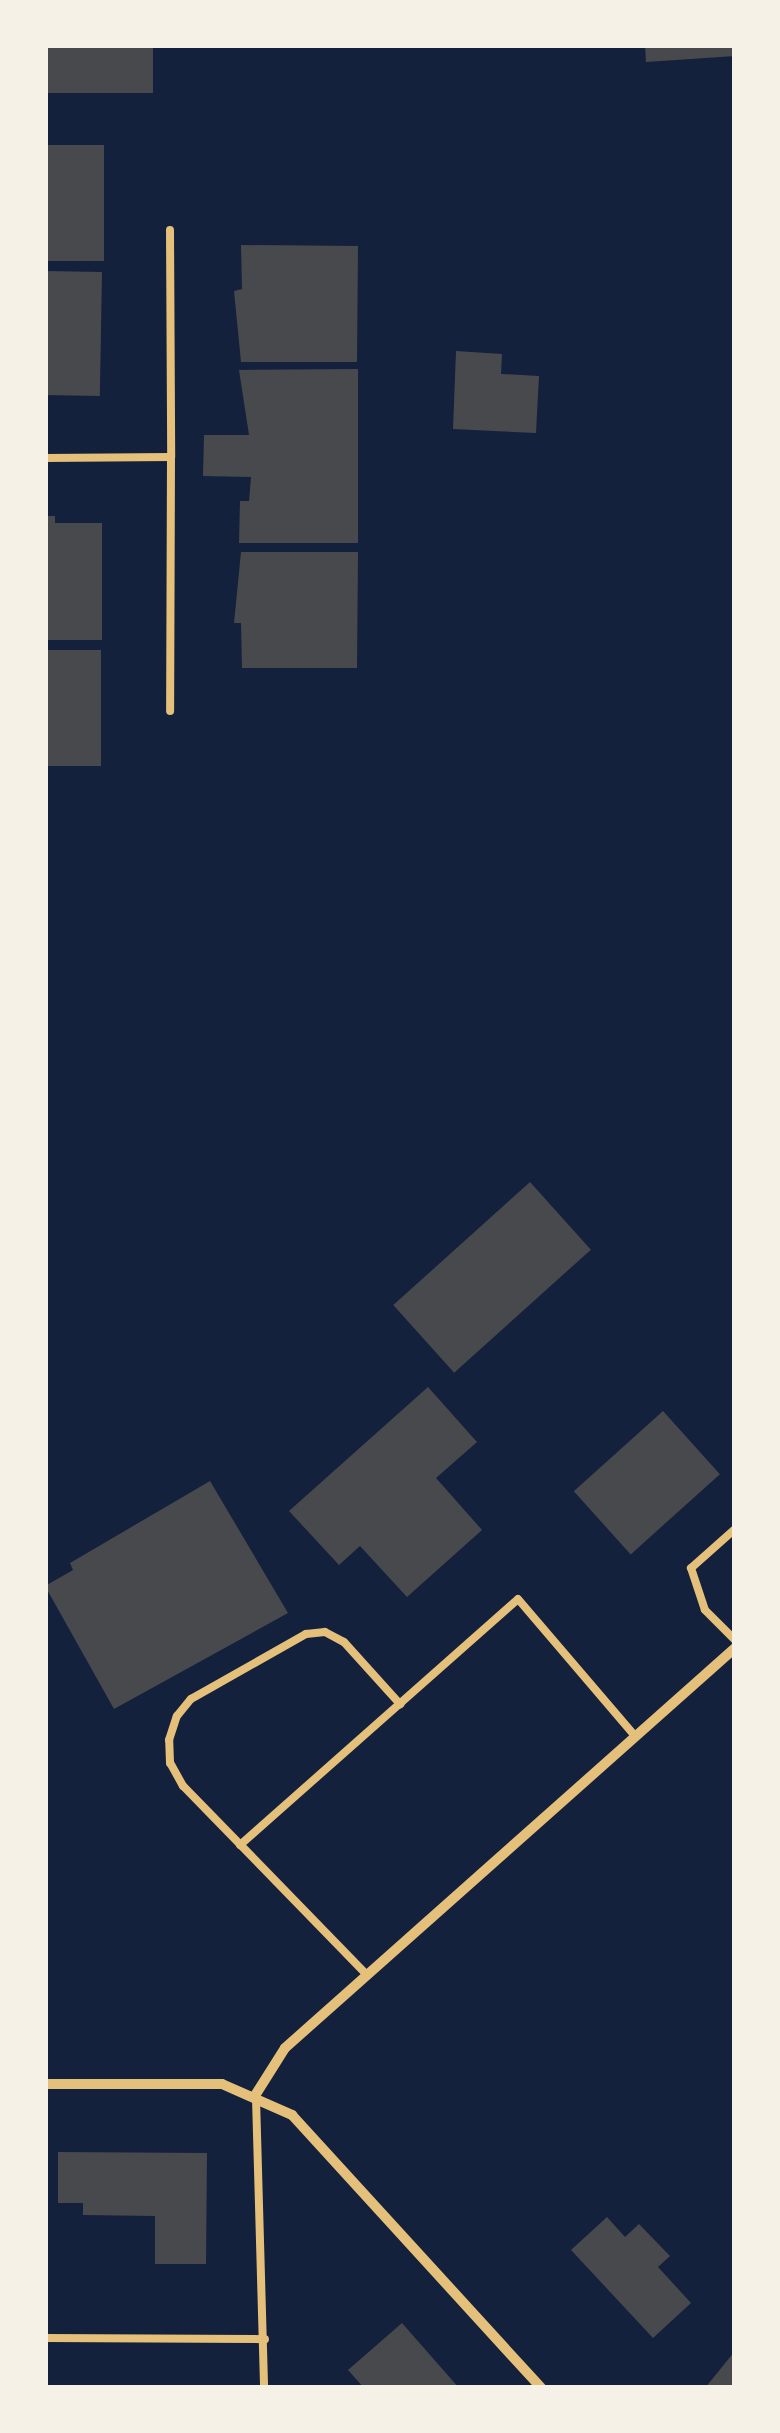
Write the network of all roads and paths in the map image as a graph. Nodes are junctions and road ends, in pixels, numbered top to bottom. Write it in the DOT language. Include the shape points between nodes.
graph roads {
  1 [pos="170,230"];
  2 [pos="45,458"];
  3 [pos="171,458"];
  4 [pos="170,711"];
  5 [pos="735,1528"];
  6 [pos="735,1640"];
  7 [pos="735,1648"];
  8 [pos="400,1704"];
  9 [pos="635,1736"];
  10 [pos="240,1845"];
  11 [pos="367,1975"];
  12 [pos="45,2084"];
  13 [pos="256,2094"];
  14 [pos="45,2338"];
  15 [pos="265,2340"];
  16 [pos="264,2388"];
  17 [pos="540,2388"];
  1 -- 3 [label="lane"];
  2 -- 3 [label="lane"];
  3 -- 4 [label="lane"];
  5 -- 6 [label="lane" via="691,1568 705,1610"];
  7 -- 9 [label="street"];
  8 -- 9 [label="lane" via="518,1598"];
  8 -- 10 [label="lane"];
  8 -- 10 [label="lane" via="344,1642 325,1632 306,1634 192,1699 176,1716 170,1763 183,1786"];
  9 -- 11 [label="street"];
  10 -- 11 [label="lane"];
  11 -- 13 [label="street" via="285,2048"];
  12 -- 13 [label="street" via="222,2084"];
  13 -- 15 [label="lane"];
  13 -- 17 [label="street" via="292,2116 356,2180"];
  14 -- 15 [label="lane"];
  15 -- 16 [label="lane"];
}
